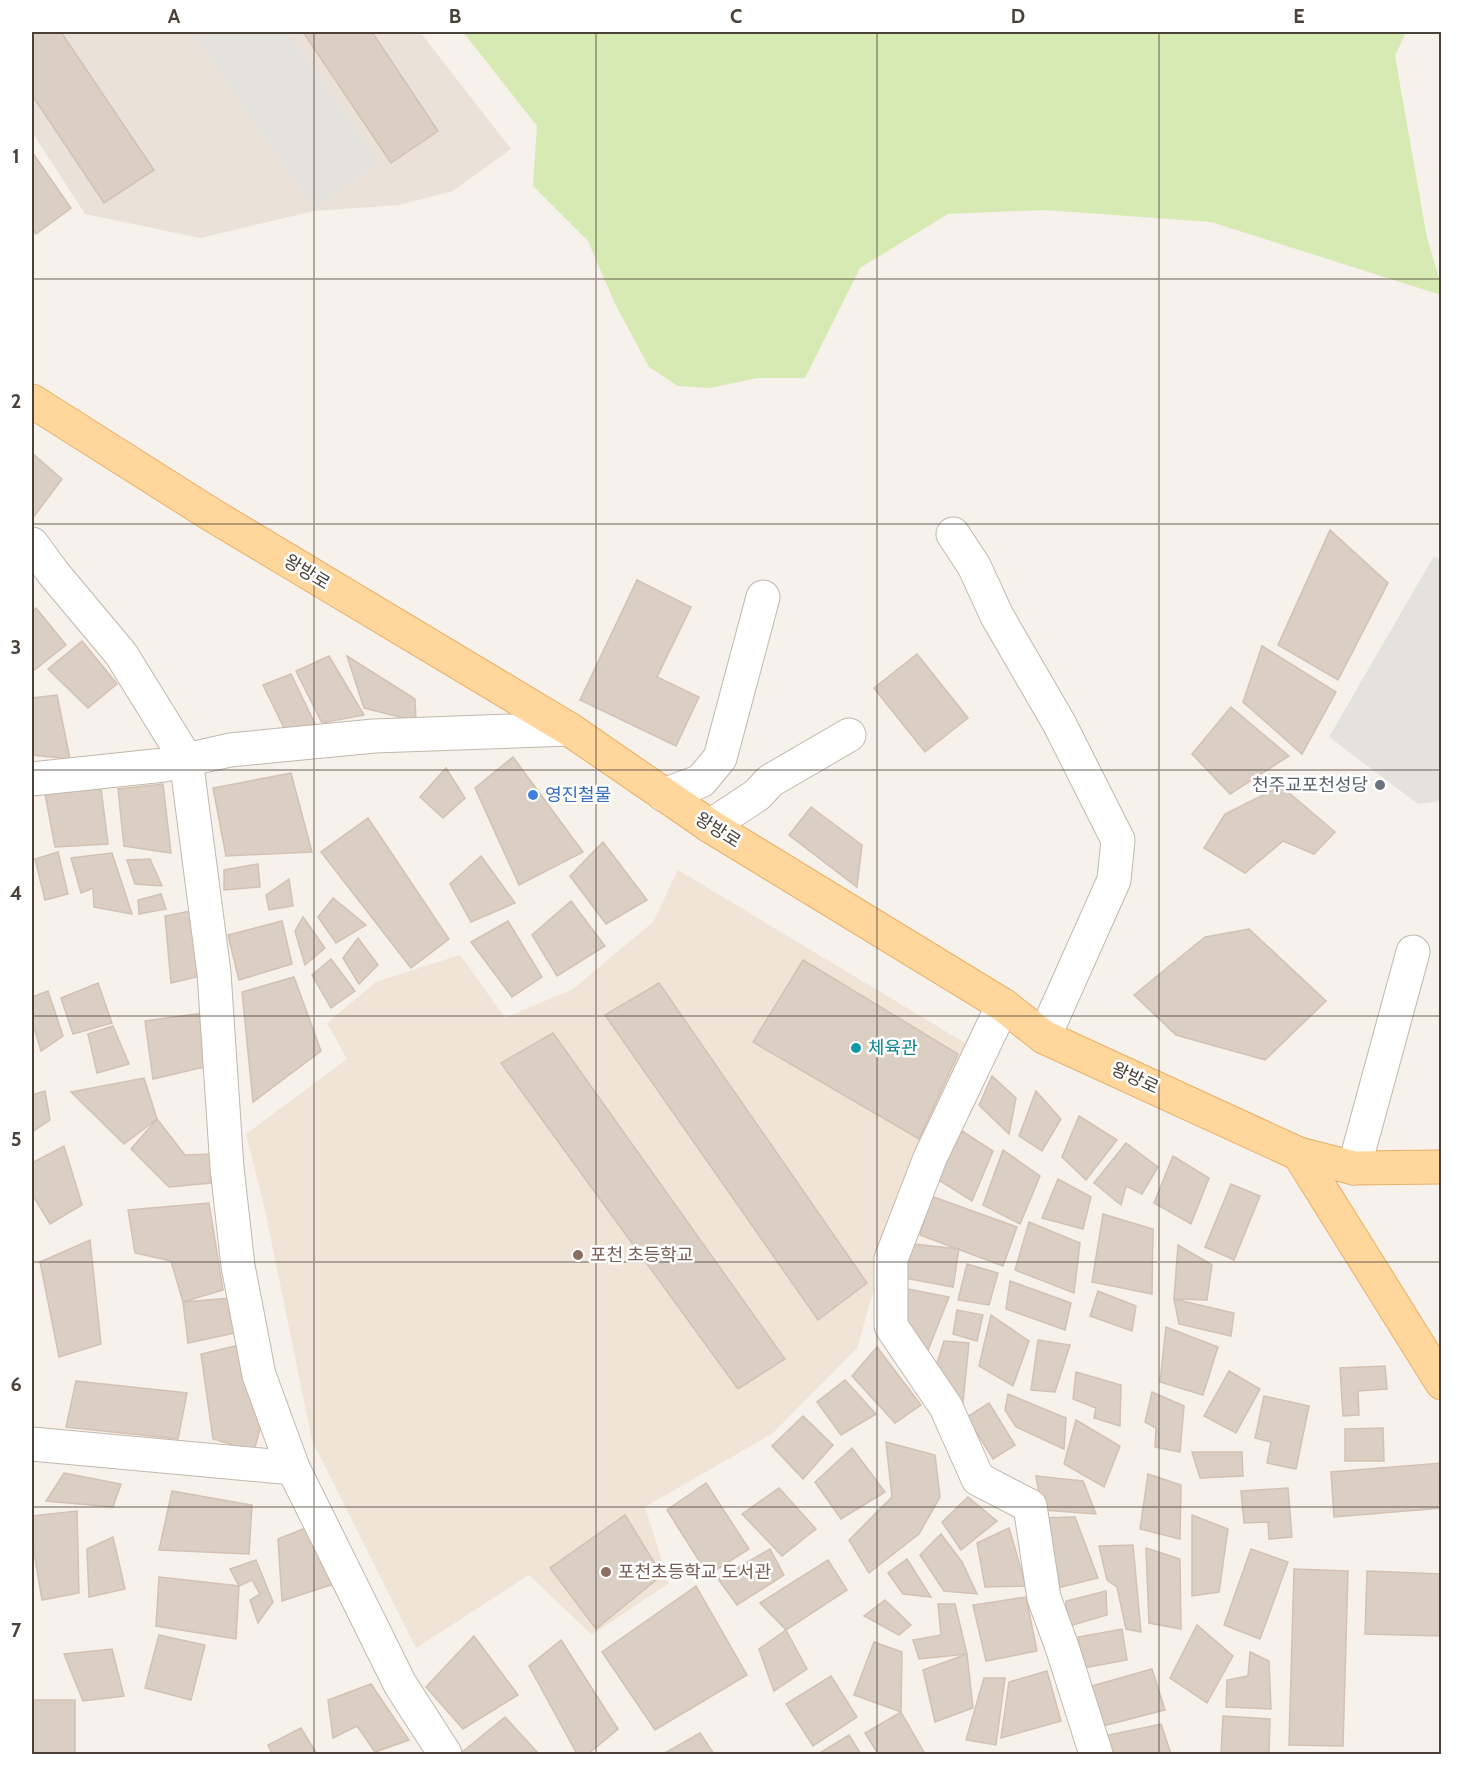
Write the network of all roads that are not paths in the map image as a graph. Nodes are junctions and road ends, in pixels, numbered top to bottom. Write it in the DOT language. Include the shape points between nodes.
graph roads {
  1 [pos="32,401"];
  2 [pos="953,534"];
  3 [pos="32,544"];
  4 [pos="763,597"];
  5 [pos="569,729"];
  6 [pos="849,735"];
  7 [pos="186,759"];
  8 [pos="32,779"];
  9 [pos="664,795"];
  10 [pos="710,826"];
  11 [pos="1413,952"];
  12 [pos="1003,1005"];
  13 [pos="1044,1036"];
  14 [pos="1299,1154"];
  15 [pos="1442,1167"];
  16 [pos="1354,1168"];
  17 [pos="1442,1383"];
  18 [pos="32,1444"];
  19 [pos="293,1468"];
  20 [pos="444,1755"];
  21 [pos="1096,1755"];
  1 -- 5 [label="main road, 왕방로" via="212,515"];
  2 -- 13 [label="street" via="1059,723 1118,840 1114,880"];
  3 -- 7 [label="street" via="121,654"];
  4 -- 9 [label="street" via="720,758 701,781"];
  5 -- 7 [label="street" via="374,736 230,750"];
  5 -- 9 [label="main road, 왕방로"];
  6 -- 10 [label="street" via="770,781 757,795"];
  7 -- 8 [label="street" via="164,765"];
  7 -- 19 [label="street" via="214,973 238,1266 259,1375"];
  9 -- 10 [label="main road, 왕방로"];
  10 -- 12 [label="main road, 왕방로"];
  11 -- 16 [label="street"];
  12 -- 13 [label="main road, 왕방로"];
  12 -- 21 [label="street" via="933,1150 891,1259 891,1326 946,1407 978,1479 1030,1506 1044,1598"];
  13 -- 14 [label="main road, 왕방로"];
  14 -- 16 [label="main road, 왕방로"];
  14 -- 17 [label="main road"];
  15 -- 16 [label="main road, 왕방로"];
  18 -- 19 [label="street"];
  19 -- 20 [label="street" via="400,1684"];
}
